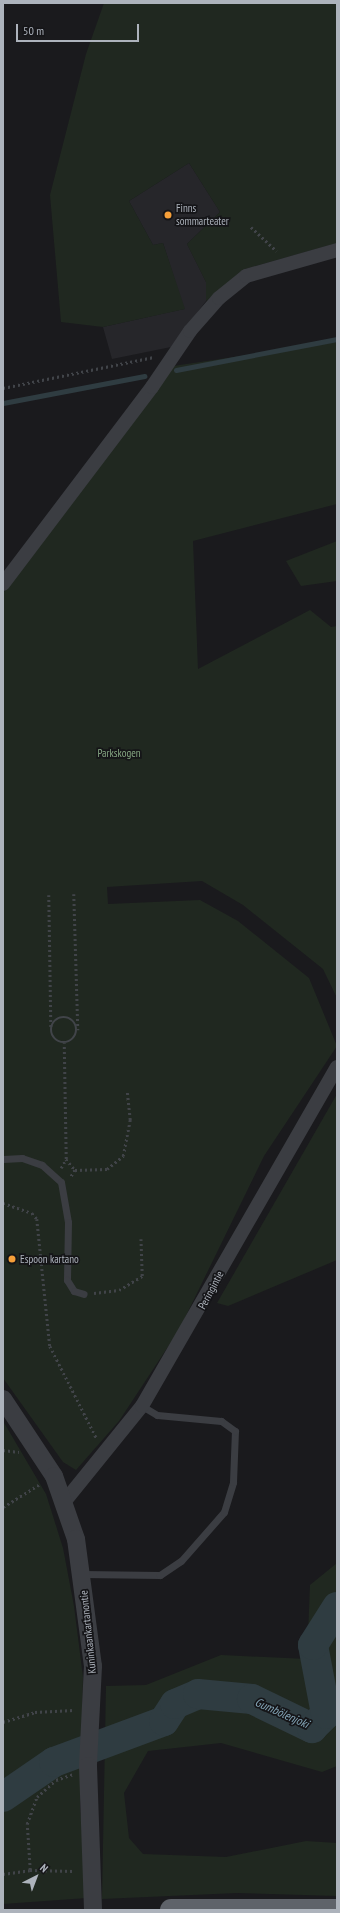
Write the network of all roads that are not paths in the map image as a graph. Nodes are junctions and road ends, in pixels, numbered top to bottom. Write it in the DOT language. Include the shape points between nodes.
graph roads {
  1 [pos="337,250"];
  2 [pos="3,584"];
  3 [pos="337,1067"];
  4 [pos="3,1159"];
  5 [pos="84,1294"];
  6 [pos="3,1398"];
  7 [pos="142,1406"];
  8 [pos="65,1502"];
  9 [pos="82,1574"];
  10 [pos="94,1910"];
  11 [pos="171,1910"];
  12 [pos="337,1910"];
  1 -- 2 [label="street" via="246,276 219,298 174,353"];
  3 -- 7 [label="street, Peringintie"];
  4 -- 5 [label="lane" via="22,1158 58,1176 65,1190 69,1256 67,1280 74,1292"];
  6 -- 8 [label="street, Kuninkaankartanontie" via="54,1476"];
  7 -- 8 [label="street, Peringintie"];
  7 -- 9 [label="lane" via="157,1416 221,1421 235,1432 233,1482 224,1512 181,1561 160,1575"];
  8 -- 9 [label="street, Kuninkaankartanontie"];
  9 -- 10 [label="street, Kuninkaankartanontie" via="93,1666 88,1768"];
  11 -- 12 [label="highway"];
}
